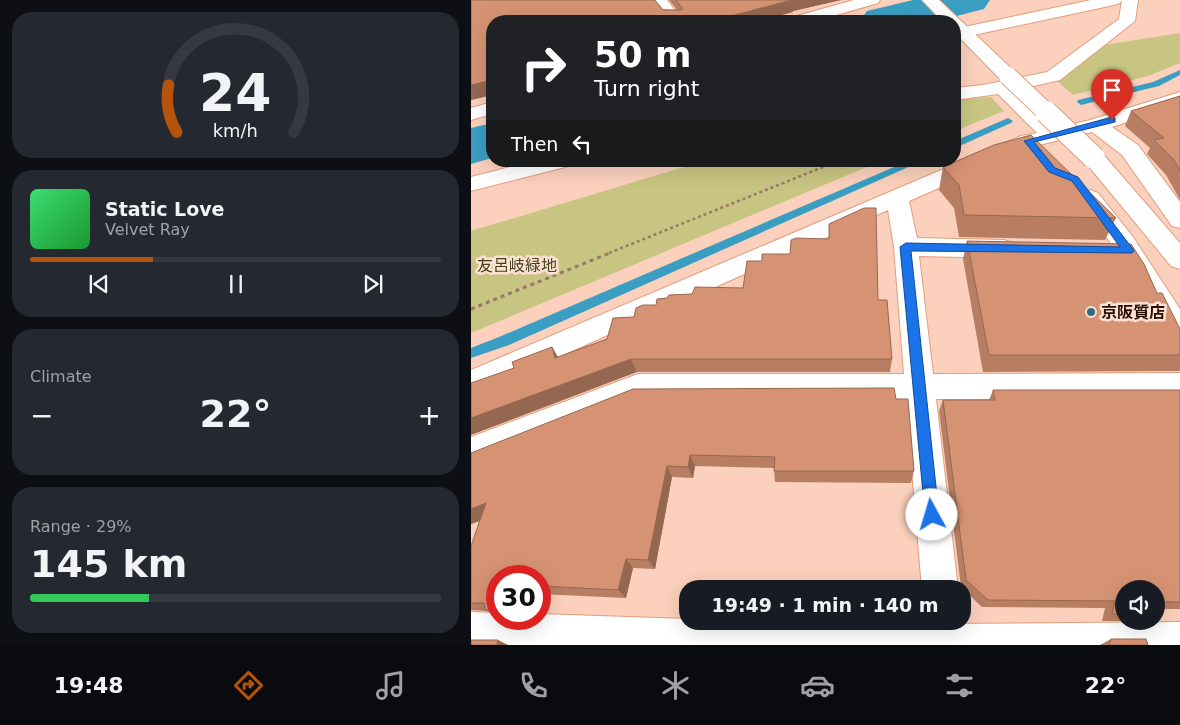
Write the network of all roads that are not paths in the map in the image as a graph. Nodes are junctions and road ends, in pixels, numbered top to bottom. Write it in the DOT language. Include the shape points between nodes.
graph roads {
  1 [pos="659,0"];
  2 [pos="872,0"];
  3 [pos="930,0"];
  4 [pos="1114,0"];
  5 [pos="1130,0"];
  6 [pos="670,15"];
  7 [pos="820,15"];
  8 [pos="944,15"];
  9 [pos="961,26"];
  10 [pos="961,33"];
  11 [pos="1005,81"];
  12 [pos="961,92"];
  13 [pos="1180,98"];
  14 [pos="1159,106"];
  15 [pos="486,110"];
  16 [pos="471,114"];
  17 [pos="1180,121"];
  18 [pos="1096,125"];
  19 [pos="1039,138"];
  20 [pos="1046,162"];
  21 [pos="538,167"];
  22 [pos="1075,179"];
  23 [pos="471,184"];
  24 [pos="897,197"];
  25 [pos="1180,220"];
  26 [pos="906,247"];
  27 [pos="1022,249"];
  28 [pos="1099,250"];
  29 [pos="1129,251"];
  30 [pos="1180,260"];
  31 [pos="1180,332"];
  32 [pos="471,383"];
  33 [pos="918,386"];
  34 [pos="1180,386"];
  35 [pos="471,452"];
  36 [pos="939,580"];
  37 [pos="471,631"];
  38 [pos="945,632"];
  39 [pos="1180,640"];
  40 [pos="705,642"];
  1 -- 6 [label="street"];
  2 -- 7 [label="street"];
  3 -- 8 [label="street"];
  4 -- 9 [label="street"];
  5 -- 11 [label="street" via="1127,21 1053,76"];
  10 -- 11 [label="street"];
  11 -- 12 [label="street"];
  11 -- 19 [label="street"];
  11 -- 30 [label="street, bridge" via="1094,158"];
  13 -- 14 [label="street"];
  14 -- 17 [label="street"];
  14 -- 18 [label="street"];
  15 -- 16 [label="street"];
  18 -- 19 [label="street"];
  18 -- 25 [label="street" via="1130,150"];
  19 -- 20 [label="street"];
  19 -- 24 [label="street"];
  21 -- 23 [label="street"];
  22 -- 29 [label="street"];
  24 -- 26 [label="street"];
  24 -- 32 [label="street"];
  26 -- 27 [label="street"];
  26 -- 33 [label="street"];
  28 -- 29 [label="street"];
  29 -- 31 [label="street"];
  33 -- 34 [label="street"];
  33 -- 35 [label="street" via="638,388"];
  33 -- 36 [label="street"];
  37 -- 40 [label="street"];
  38 -- 39 [label="street"];
  38 -- 40 [label="street"];
}
